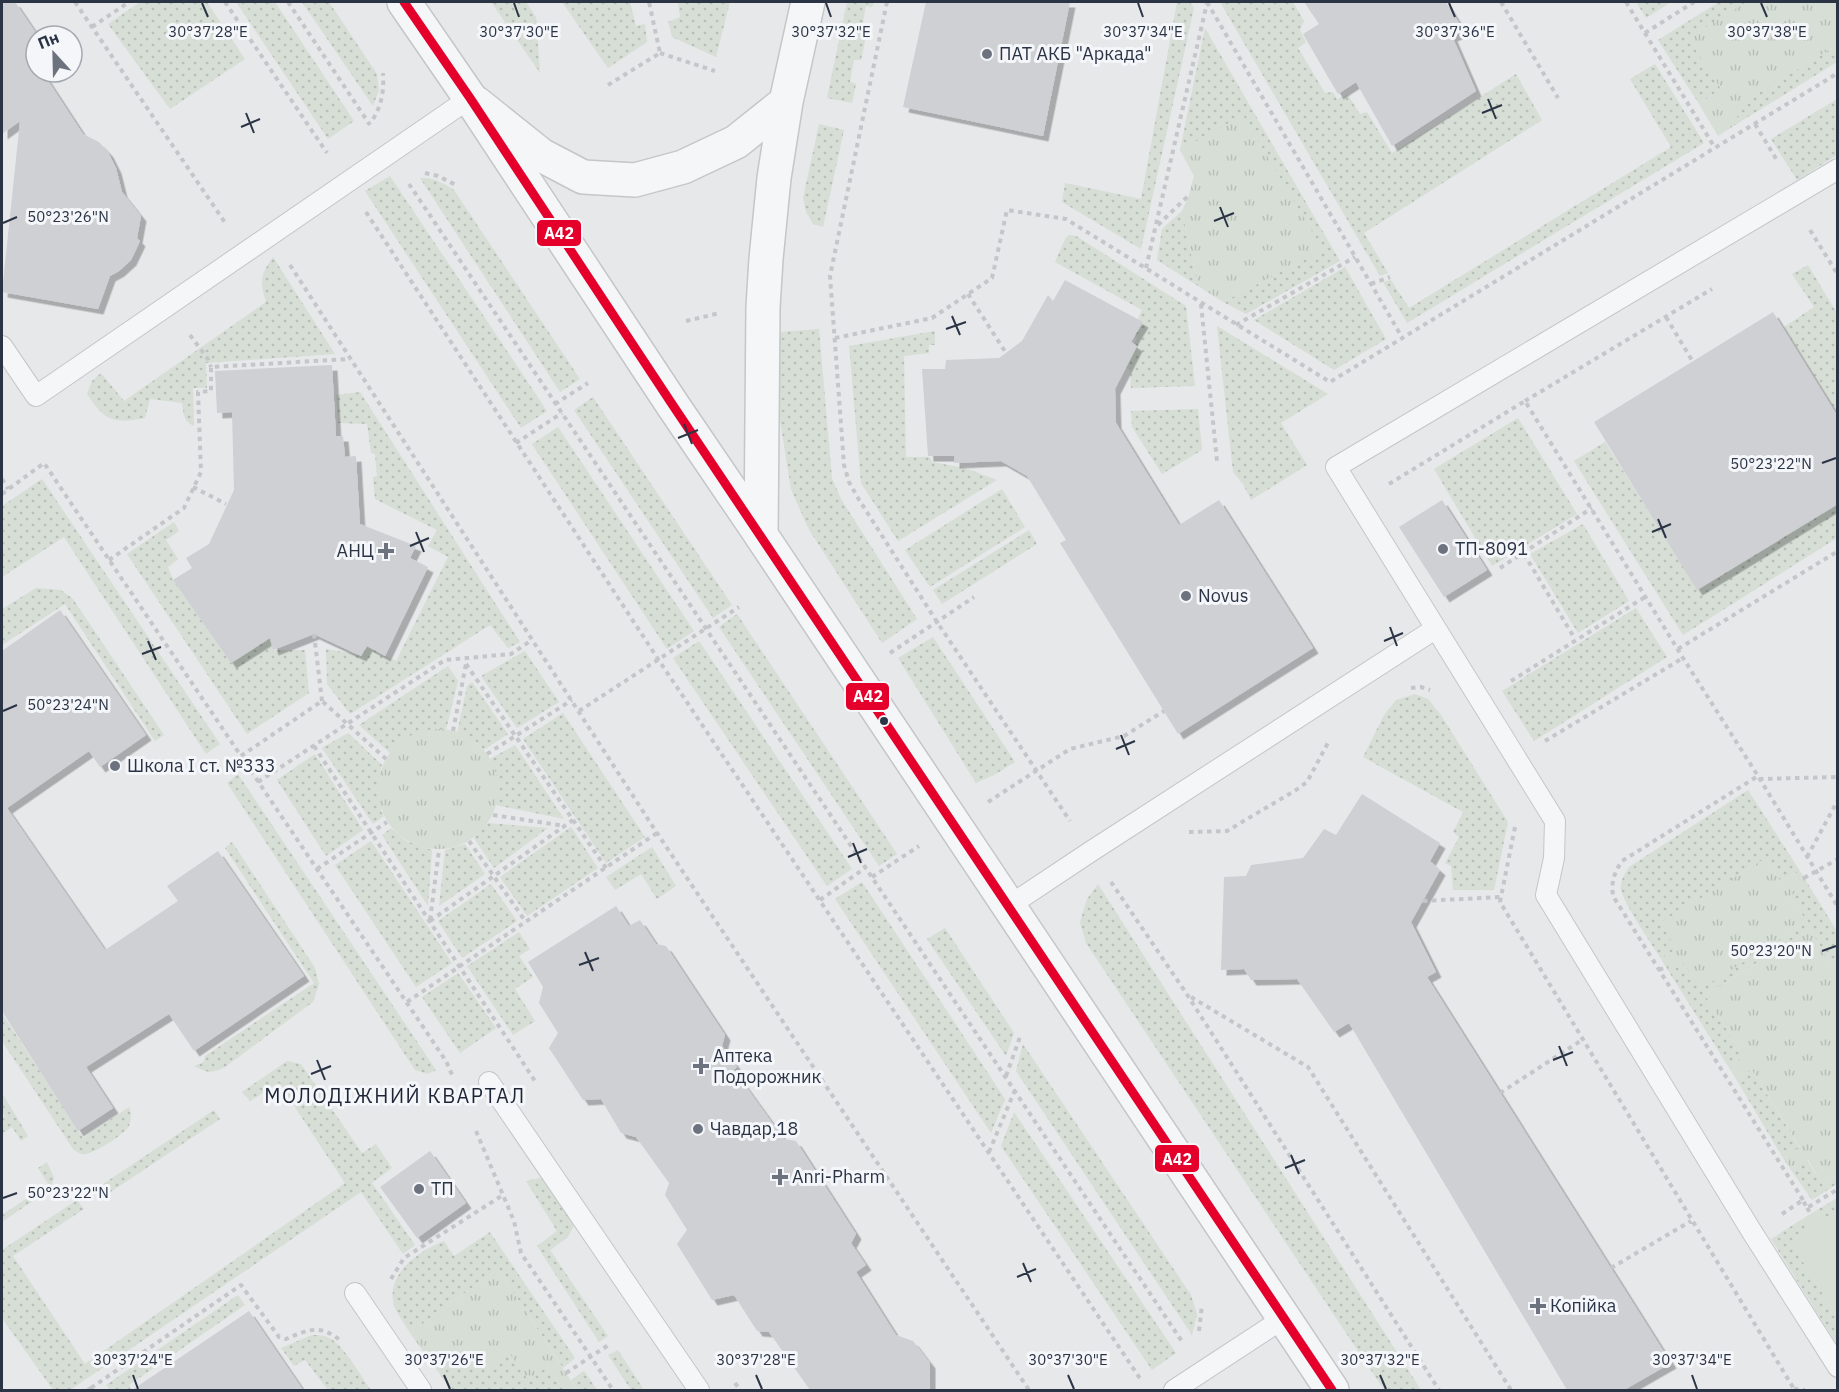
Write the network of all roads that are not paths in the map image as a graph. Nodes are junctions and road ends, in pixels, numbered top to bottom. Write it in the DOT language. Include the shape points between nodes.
graph roads {
  1 [pos="404,2"];
  2 [pos="808,2"];
  3 [pos="470,98"];
  4 [pos="786,102"];
  5 [pos="1838,169"];
  6 [pos="2,346"];
  7 [pos="761,535"];
  8 [pos="1435,629"];
  9 [pos="1009,906"];
  10 [pos="489,1082"];
  11 [pos="355,1293"];
  12 [pos="1284,1318"];
  13 [pos="1838,1367"];
  14 [pos="421,1390"];
  15 [pos="699,1390"];
  16 [pos="1174,1390"];
  17 [pos="1332,1390"];
  1 -- 3 [label="street"];
  2 -- 4 [label="street"];
  3 -- 4 [label="street" via="541,155 583,177 634,180 683,167 736,142"];
  3 -- 6 [label="lane" via="36,396"];
  3 -- 7 [label="street"];
  4 -- 7 [label="street" via="765,271"];
  5 -- 8 [label="lane" via="1336,467"];
  7 -- 9 [label="street"];
  8 -- 9 [label="lane"];
  8 -- 13 [label="lane" via="1555,821 1554,858 1546,895"];
  9 -- 12 [label="street"];
  10 -- 15 [label="lane"];
  11 -- 14 [label="lane"];
  12 -- 16 [label="lane"];
  12 -- 17 [label="street"];
}
